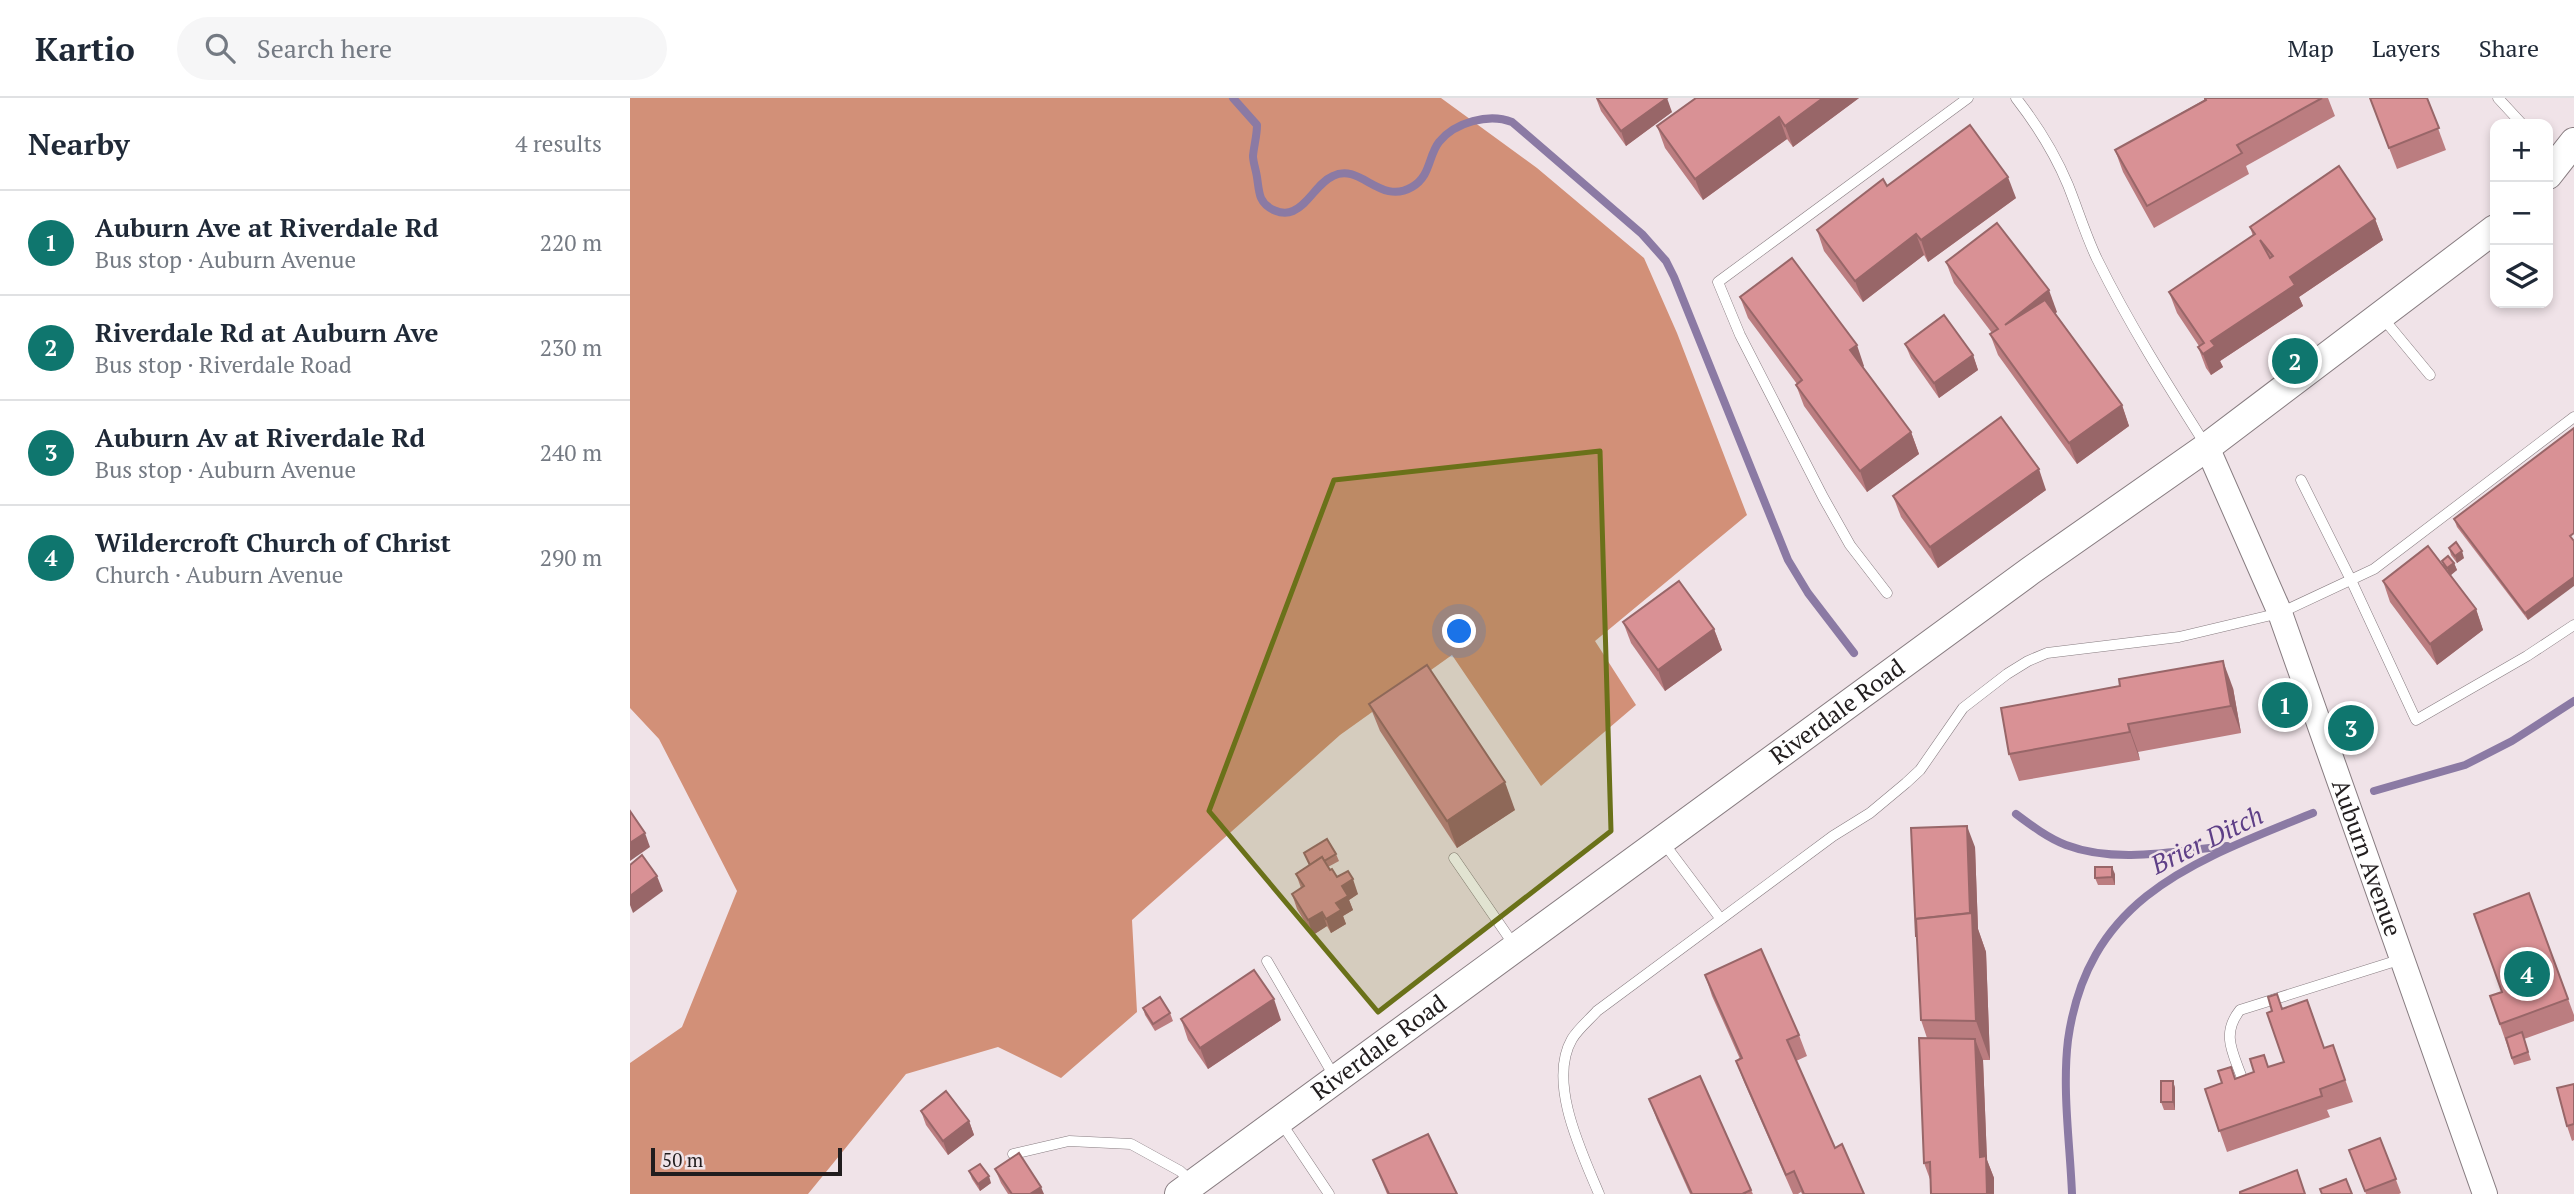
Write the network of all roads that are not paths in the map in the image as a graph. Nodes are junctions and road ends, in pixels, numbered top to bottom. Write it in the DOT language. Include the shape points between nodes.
graph roads {
  1 [pos="1968,98"];
  2 [pos="2016,98"];
  3 [pos="2498,98"];
  4 [pos="2517,119"];
  5 [pos="2490,233"];
  6 [pos="2382,317"];
  7 [pos="2430,375"];
  8 [pos="2574,417"];
  9 [pos="2207,447"];
  10 [pos="2301,480"];
  11 [pos="2351,580"];
  12 [pos="1886,593"];
  13 [pos="2280,613"];
  14 [pos="2574,625"];
  15 [pos="1663,841"];
  16 [pos="1454,858"];
  17 [pos="1720,918"];
  18 [pos="1516,949"];
  19 [pos="2403,959"];
  20 [pos="1267,961"];
  21 [pos="1336,1080"];
  22 [pos="2243,1081"];
  23 [pos="1279,1121"];
  24 [pos="1013,1154"];
  25 [pos="1186,1189"];
  26 [pos="1329,1194"];
  27 [pos="1599,1194"];
  28 [pos="2485,1194"];
  1 -- 12 [label="lane" via="1717,282 1823,497 1850,545"];
  2 -- 9 [label="lane" via="2048,143 2123,309"];
  3 -- 4 [label="lane"];
  5 -- 6 [label="main road, Riverdale Road"];
  6 -- 7 [label="lane"];
  6 -- 9 [label="main road, Riverdale Road"];
  8 -- 11 [label="lane" via="2374,569"];
  9 -- 13 [label="street, Auburn Avenue"];
  9 -- 15 [label="main road, Riverdale Road" via="2029,571"];
  10 -- 11 [label="lane"];
  11 -- 13 [label="lane"];
  11 -- 14 [label="lane" via="2416,720"];
  13 -- 17 [label="lane" via="2179,637 2048,653 2028,662 1963,708 1920,770 1870,813"];
  13 -- 19 [label="street, Auburn Avenue"];
  15 -- 17 [label="lane"];
  15 -- 18 [label="main road, Riverdale Road"];
  16 -- 18 [label="lane"];
  17 -- 27 [label="lane" via="1597,1011 1572,1039 1563,1088 1576,1138"];
  18 -- 21 [label="main road, Riverdale Road"];
  19 -- 22 [label="lane" via="2240,1010 2231,1022 2228,1039"];
  19 -- 28 [label="street, Auburn Avenue"];
  20 -- 21 [label="lane"];
  21 -- 23 [label="main road, Riverdale Road"];
  23 -- 25 [label="main road, Riverdale Road"];
  23 -- 26 [label="lane"];
  24 -- 25 [label="lane" via="1069,1141 1131,1144 1180,1171"];
}
